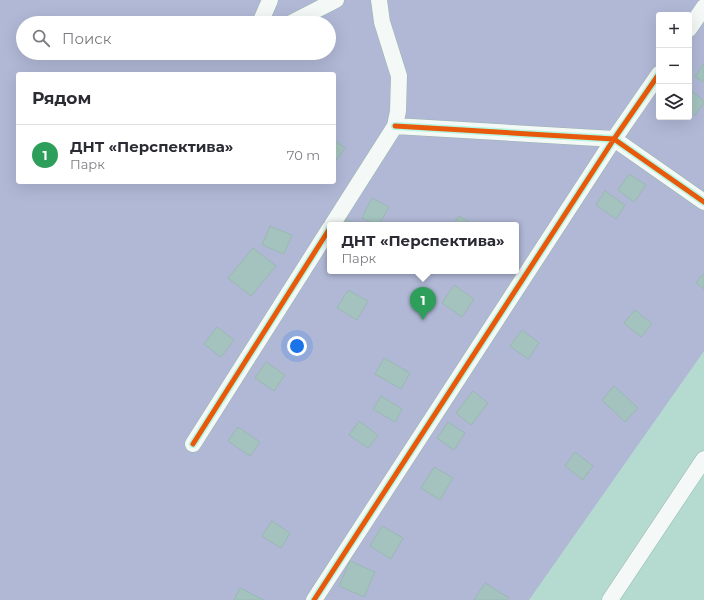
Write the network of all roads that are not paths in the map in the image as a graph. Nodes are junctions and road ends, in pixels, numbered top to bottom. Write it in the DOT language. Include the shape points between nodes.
graph roads {
  1 [pos="270,0"];
  2 [pos="336,0"];
  3 [pos="379,0"];
  4 [pos="704,7"];
  5 [pos="263,16"];
  6 [pos="305,16"];
  7 [pos="692,25"];
  8 [pos="656,78"];
  9 [pos="395,126"];
  10 [pos="614,140"];
  11 [pos="704,202"];
  12 [pos="334,222"];
  13 [pos="327,233"];
  14 [pos="193,444"];
  15 [pos="704,459"];
  16 [pos="314,600"];
  17 [pos="610,600"];
  1 -- 5 [label="street"];
  2 -- 6 [label="street"];
  3 -- 9 [label="street" via="382,22 399,76"];
  4 -- 7 [label="street"];
  8 -- 10 [label="street"];
  9 -- 10 [label="street"];
  9 -- 12 [label="street"];
  10 -- 11 [label="street"];
  10 -- 16 [label="street"];
  13 -- 14 [label="street"];
  15 -- 17 [label="street"];
}
